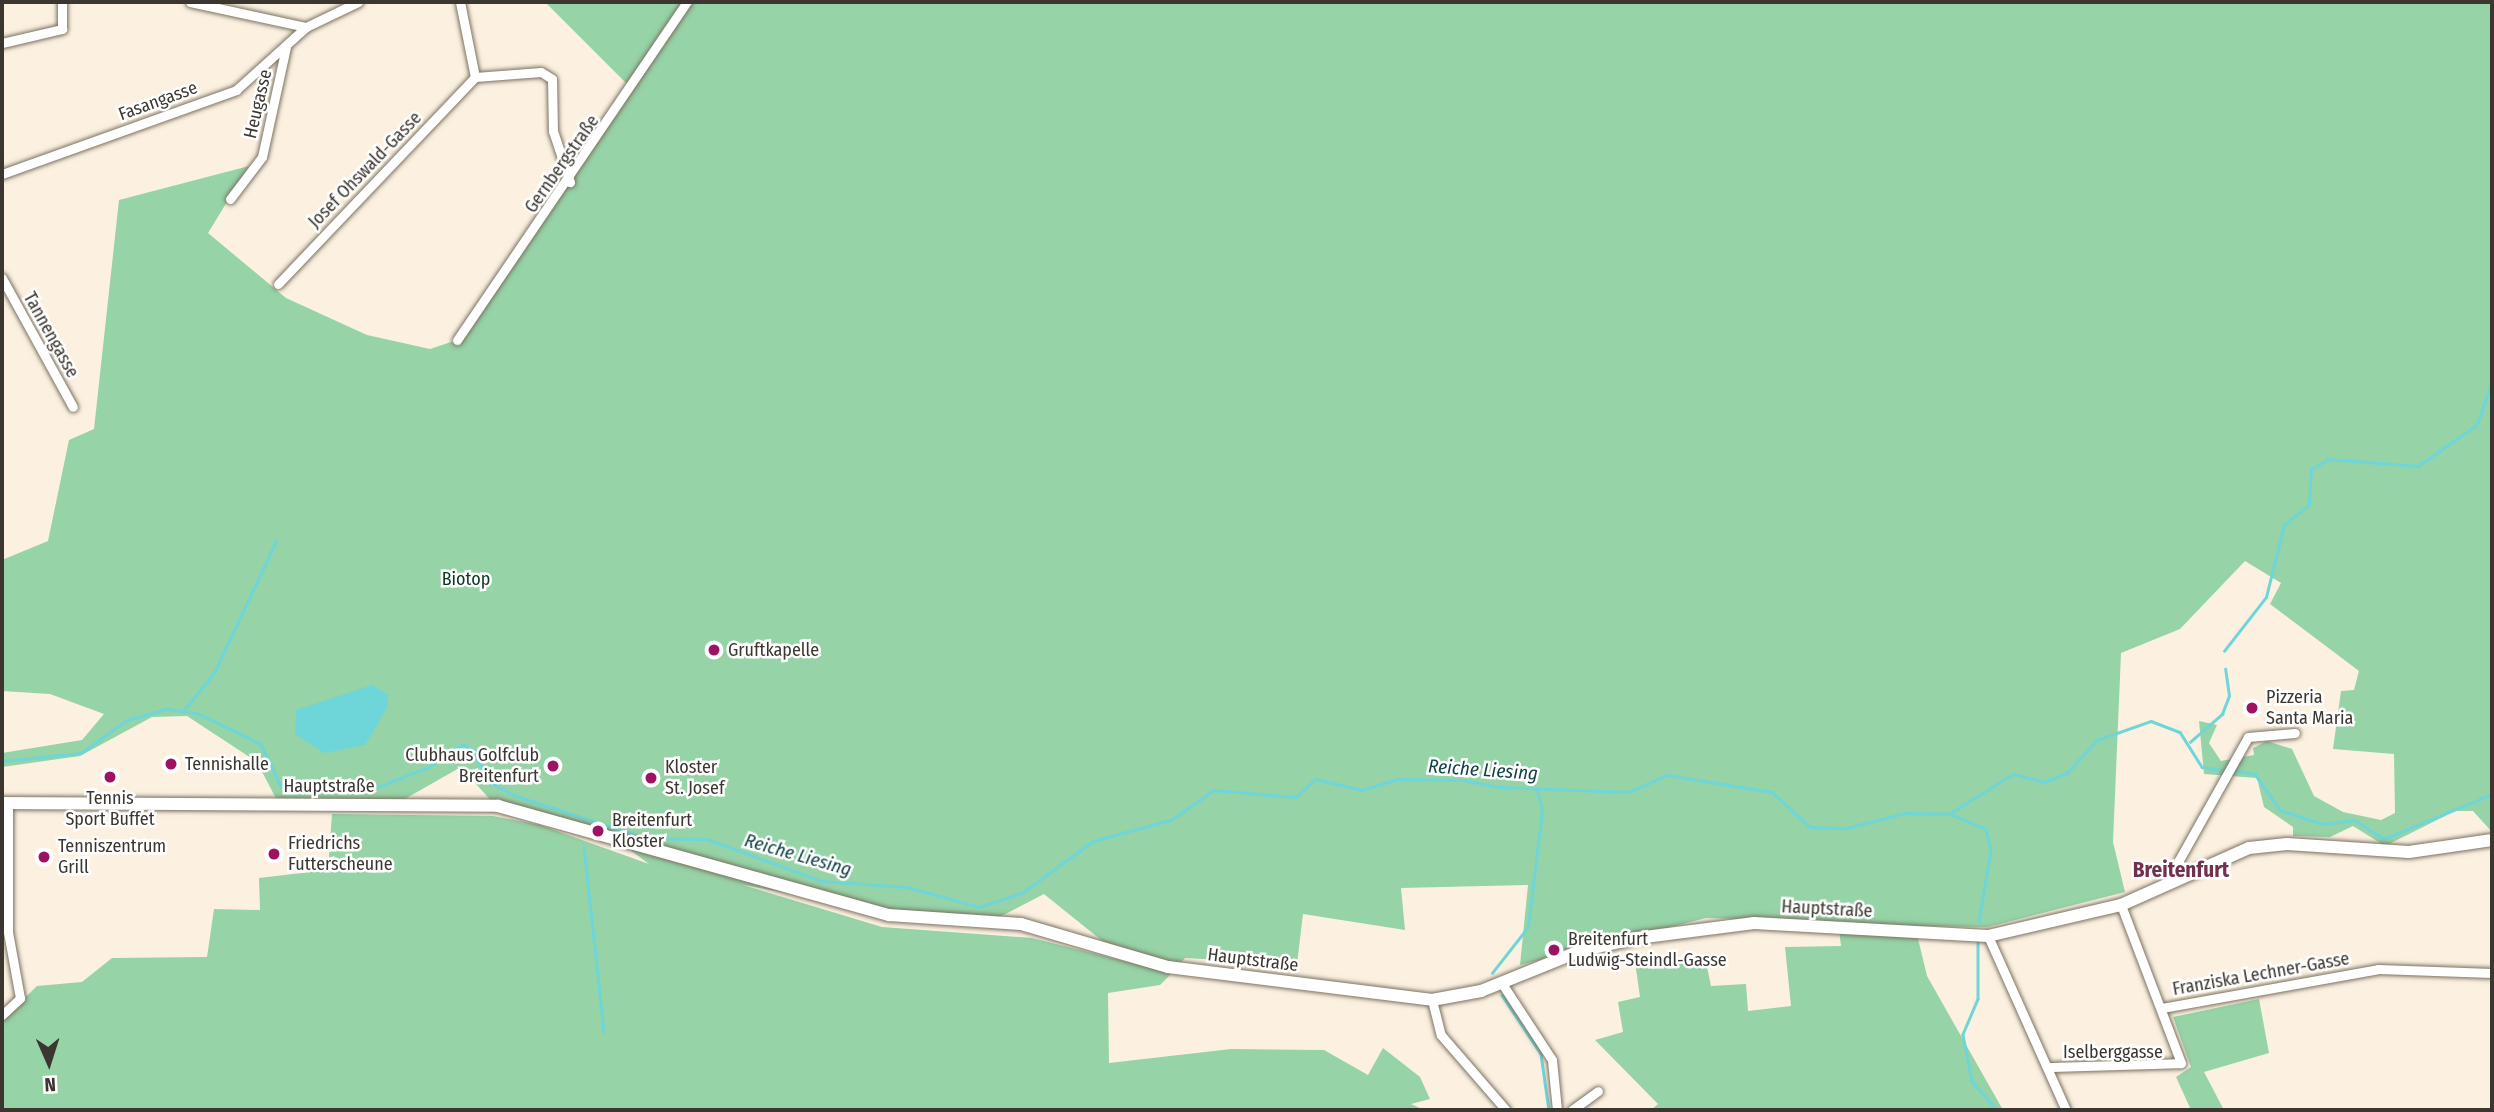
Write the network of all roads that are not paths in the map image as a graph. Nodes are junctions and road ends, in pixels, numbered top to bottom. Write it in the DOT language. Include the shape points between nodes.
graph roads {
  1 [pos="62,2"];
  2 [pos="190,2"];
  3 [pos="358,2"];
  4 [pos="460,2"];
  5 [pos="687,2"];
  6 [pos="215,4"];
  7 [pos="306,27"];
  8 [pos="2,43"];
  9 [pos="286,47"];
  10 [pos="475,77"];
  11 [pos="2,174"];
  12 [pos="570,182"];
  13 [pos="230,199"];
  14 [pos="2,278"];
  15 [pos="278,284"];
  16 [pos="457,340"];
  17 [pos="72,407"];
  18 [pos="2295,733"];
  19 [pos="5,802"];
  20 [pos="2492,840"];
  21 [pos="2180,876"];
  22 [pos="2121,905"];
  23 [pos="5,933"];
  24 [pos="1988,936"];
  25 [pos="2492,973"];
  26 [pos="1501,982"];
  27 [pos="1432,1000"];
  28 [pos="2162,1008"];
  29 [pos="2,1015"];
  30 [pos="2048,1068"];
  31 [pos="1598,1091"];
  32 [pos="1506,1110"];
  33 [pos="1557,1110"];
  34 [pos="1572,1110"];
  35 [pos="2066,1110"];
  1 -- 8 [label="street" via="62,29"];
  2 -- 6 [label="street"];
  3 -- 7 [label="street, Fasangasse"];
  4 -- 10 [label="street"];
  5 -- 12 [label="street, Gernbergstraße"];
  6 -- 7 [label="street"];
  7 -- 9 [label="street, Fasangasse"];
  9 -- 11 [label="street, Fasangasse" via="236,90"];
  9 -- 13 [label="street, Heugasse" via="262,157"];
  10 -- 12 [label="street" via="549,75 553,131"];
  10 -- 15 [label="street, Josef Ohswald-Gasse"];
  12 -- 16 [label="street, Gernbergstraße"];
  14 -- 17 [label="street, Tannengasse"];
  18 -- 21 [label="street" via="2248,737 2179,860"];
  19 -- 23 [label="street"];
  19 -- 27 [label="main road, Hauptstraße" via="498,806 889,915 1021,924 1168,967"];
  20 -- 21 [label="main road, Hauptstraße" via="2409,852 2269,845 2226,855"];
  21 -- 22 [label="main road, Hauptstraße"];
  22 -- 24 [label="main road, Hauptstraße"];
  22 -- 28 [label="street"];
  23 -- 29 [label="street" via="20,998"];
  24 -- 26 [label="main road, Hauptstraße" via="1722,925 1601,946"];
  24 -- 30 [label="street"];
  25 -- 28 [label="street, Franziska Lechner-Gasse" via="2378,969"];
  26 -- 27 [label="main road, Hauptstraße"];
  26 -- 33 [label="street" via="1552,1060"];
  27 -- 32 [label="street" via="1441,1035"];
  28 -- 30 [label="street, Iselberggasse" via="2180,1055 2177,1067"];
  30 -- 35 [label="street"];
  31 -- 34 [label="street"];
}
